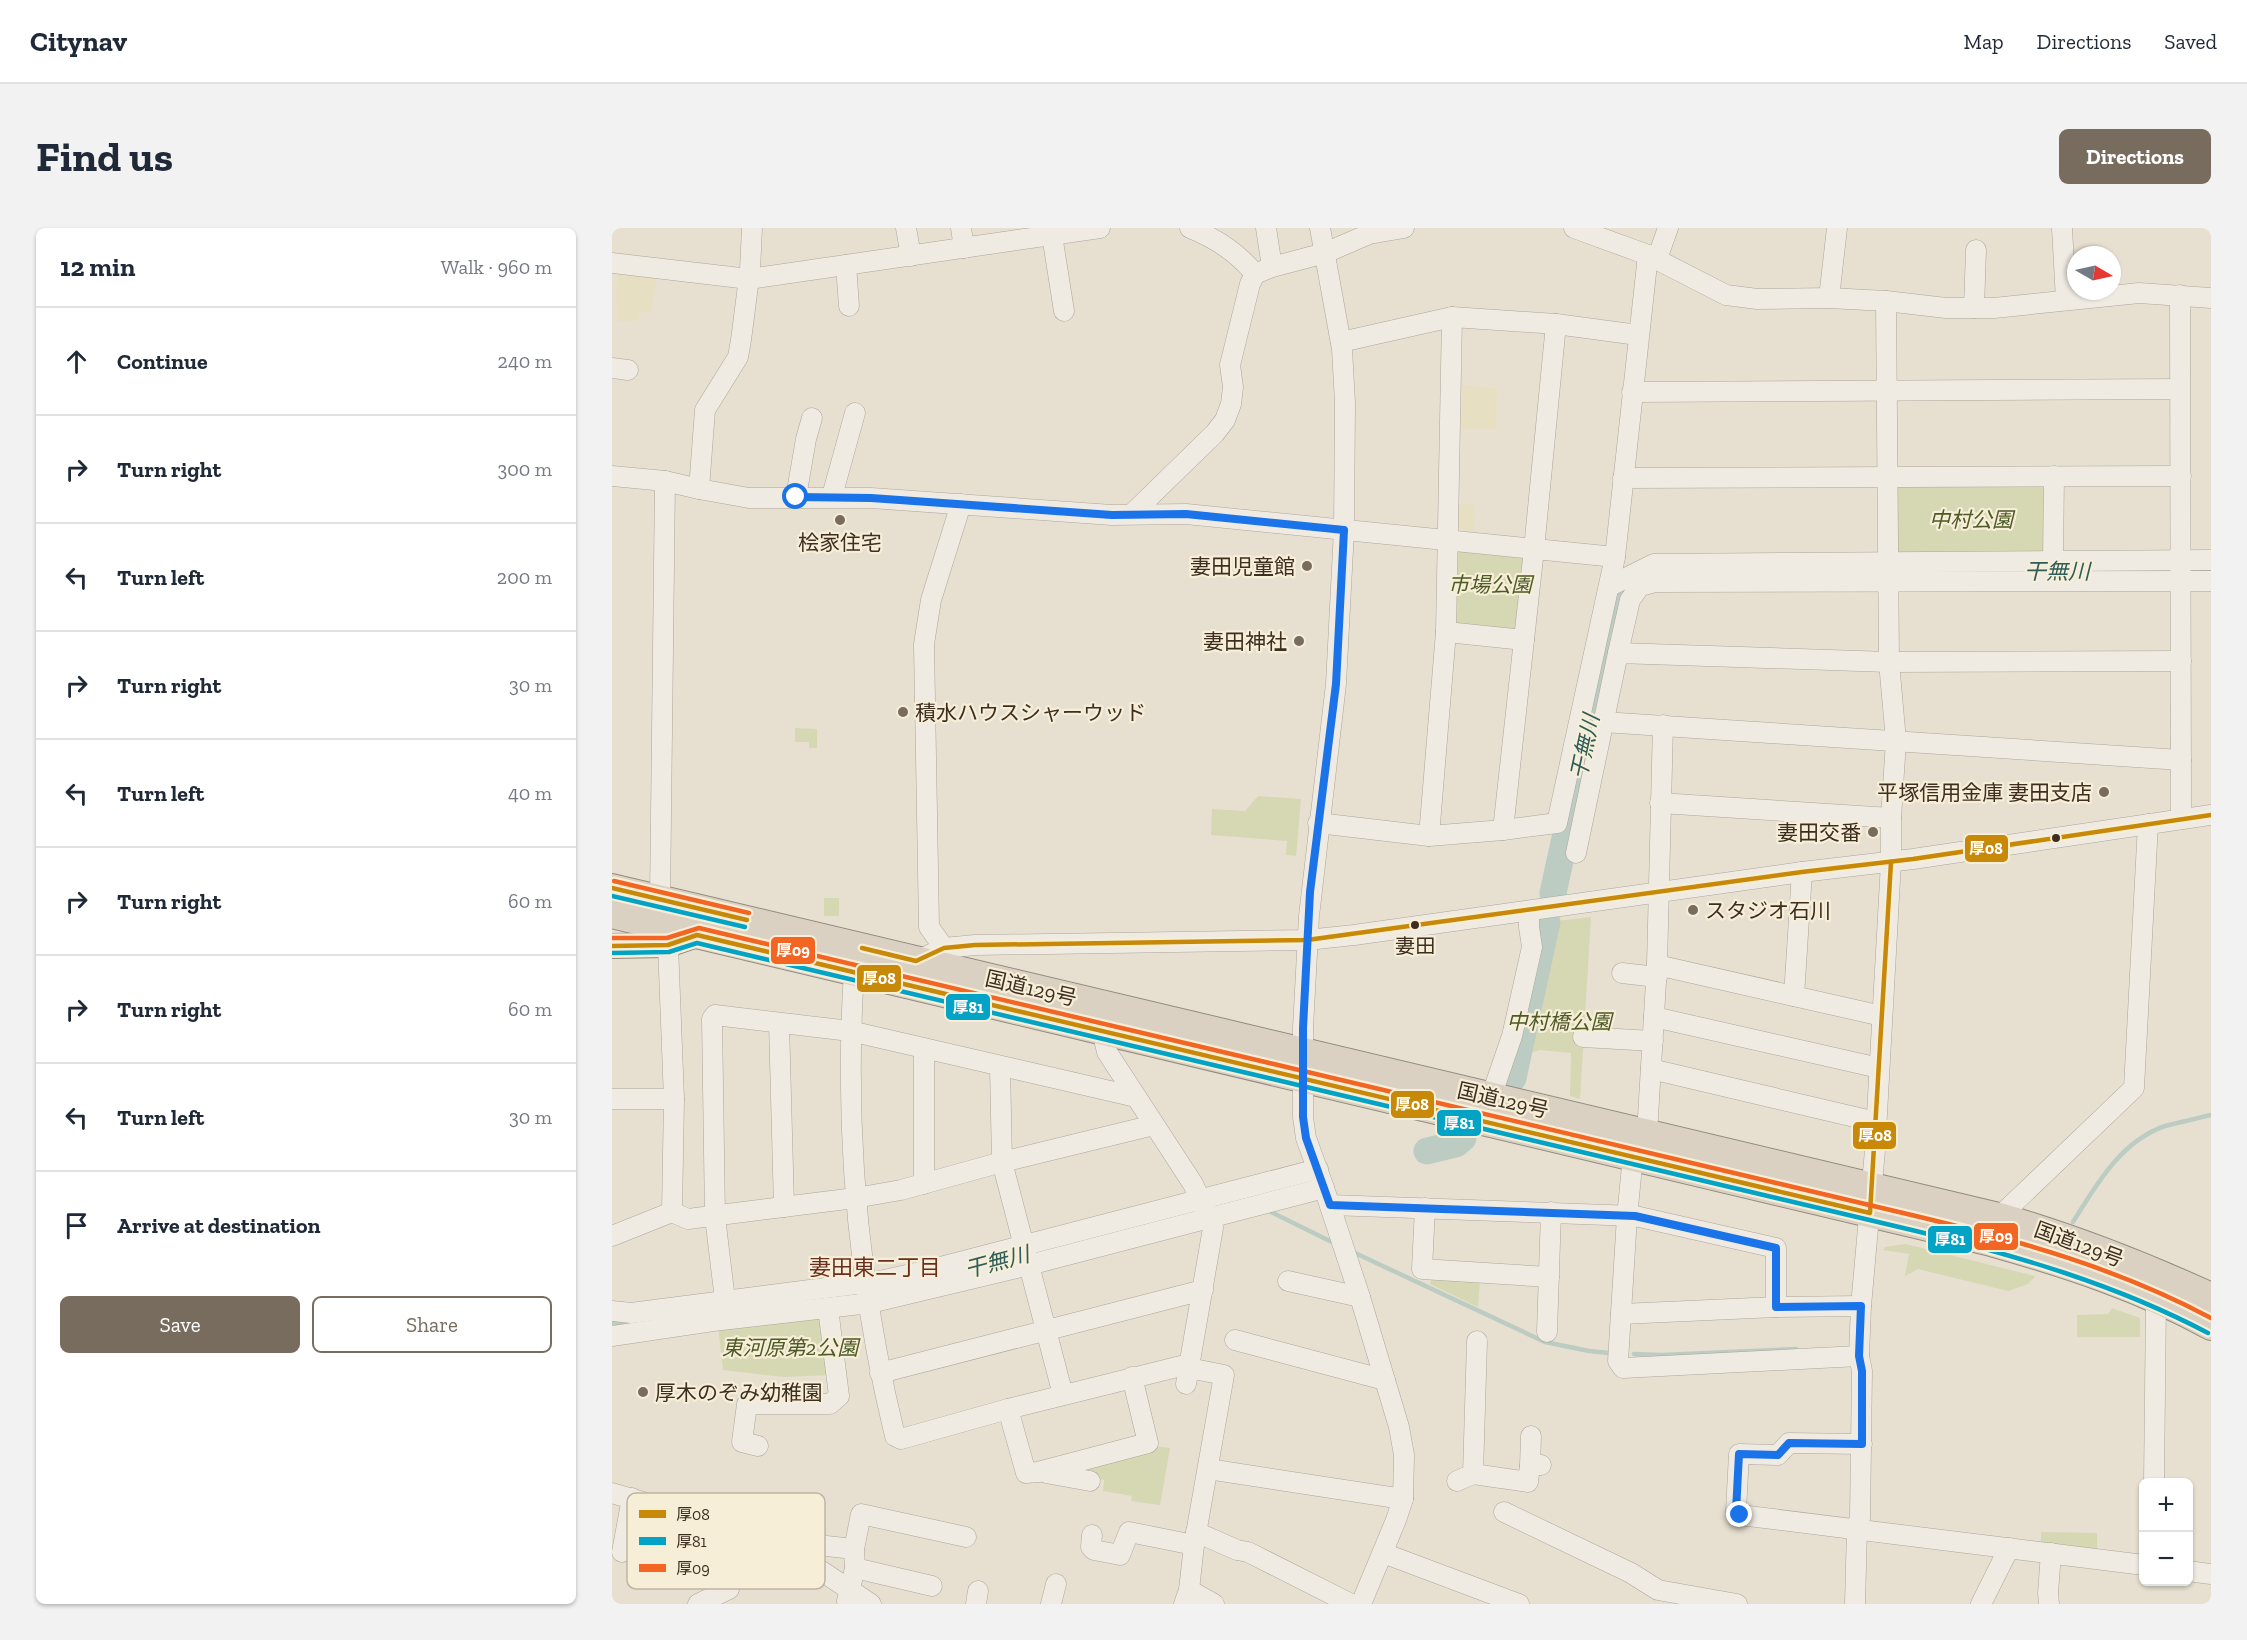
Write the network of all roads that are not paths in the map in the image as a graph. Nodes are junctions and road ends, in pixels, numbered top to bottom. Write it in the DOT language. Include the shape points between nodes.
graph roads {
  1 [pos="752,228"];
  2 [pos="906,228"];
  3 [pos="962,228"];
  4 [pos="1100,228"];
  5 [pos="1190,228"];
  6 [pos="1266,228"];
  7 [pos="1320,228"];
  8 [pos="1404,228"];
  9 [pos="1574,228"];
  10 [pos="1668,228"];
  11 [pos="1837,228"];
  12 [pos="2062,228"];
  13 [pos="1049,233"];
  14 [pos="964,248"];
  15 [pos="1976,250"];
  16 [pos="1325,253"];
  17 [pos="911,256"];
  18 [pos="1652,257"];
  19 [pos="612,263"];
  20 [pos="846,265"];
  21 [pos="1263,270"];
  22 [pos="749,279"];
  23 [pos="2180,295"];
  24 [pos="1828,298"];
  25 [pos="2211,298"];
  26 [pos="1886,300"];
  27 [pos="2066,300"];
  28 [pos="849,306"];
  29 [pos="1974,308"];
  30 [pos="1064,311"];
  31 [pos="1452,317"];
  32 [pos="1556,324"];
  33 [pos="1638,335"];
  34 [pos="1341,342"];
  35 [pos="2179,389"];
  36 [pos="1632,392"];
  37 [pos="1888,392"];
  38 [pos="855,413"];
  39 [pos="812,418"];
  40 [pos="612,476"];
  41 [pos="1887,476"];
  42 [pos="2054,476"];
  43 [pos="2181,476"];
  44 [pos="1623,478"];
  45 [pos="665,481"];
  46 [pos="699,489"];
  47 [pos="832,496"];
  48 [pos="796,497"];
  49 [pos="961,504"];
  50 [pos="1133,513"];
  51 [pos="1344,530"];
  52 [pos="1448,539"];
  53 [pos="1534,549"];
  54 [pos="1615,557"];
  55 [pos="2211,560"];
  56 [pos="1888,561"];
  57 [pos="2053,562"];
  58 [pos="2180,571"];
  59 [pos="1646,576"];
  60 [pos="2211,581"];
  61 [pos="1888,582"];
  62 [pos="1610,586"];
  63 [pos="1446,632"];
  64 [pos="1524,640"];
  65 [pos="1618,653"];
  66 [pos="2181,661"];
  67 [pos="1889,662"];
  68 [pos="1603,722"];
  69 [pos="1663,725"];
  70 [pos="1896,741"];
  71 [pos="2181,760"];
  72 [pos="1660,803"];
  73 [pos="2211,815"];
  74 [pos="1890,818"];
  75 [pos="2181,819"];
  76 [pos="1318,822"];
  77 [pos="2148,824"];
  78 [pos="1503,830"];
  79 [pos="1429,836"];
  80 [pos="1576,853"];
  81 [pos="1891,862"];
  82 [pos="1802,872"];
  83 [pos="612,888"];
  84 [pos="1659,892"];
  85 [pos="660,900"];
  86 [pos="1529,911"];
  87 [pos="612,914"];
  88 [pos="697,935"];
  89 [pos="1307,940"];
  90 [pos="668,945"];
  91 [pos="612,946"];
  92 [pos="944,948"];
  93 [pos="916,961"];
  94 [pos="1657,971"];
  95 [pos="854,972"];
  96 [pos="1622,973"];
  97 [pos="1794,996"];
  98 [pos="1882,1016"];
  99 [pos="1654,1017"];
  100 [pos="779,1023"];
  101 [pos="850,1031"];
  102 [pos="1102,1031"];
  103 [pos="1583,1037"];
  104 [pos="1653,1041"];
  105 [pos="924,1049"];
  106 [pos="1303,1065"];
  107 [pos="1000,1066"];
  108 [pos="1879,1068"];
  109 [pos="1651,1069"];
  110 [pos="1136,1097"];
  111 [pos="1491,1097"];
  112 [pos="612,1099"];
  113 [pos="674,1099"];
  114 [pos="1876,1122"];
  115 [pos="1155,1125"];
  116 [pos="1640,1145"];
  117 [pos="1002,1162"];
  118 [pos="924,1184"];
  119 [pos="1324,1187"];
  120 [pos="855,1198"];
  121 [pos="1871,1200"];
  122 [pos="784,1207"];
  123 [pos="1425,1208"];
  124 [pos="1205,1209"];
  125 [pos="672,1212"];
  126 [pos="1551,1212"];
  127 [pos="715,1217"];
  128 [pos="1627,1217"];
  129 [pos="1999,1217"];
  130 [pos="612,1236"];
  131 [pos="1026,1254"];
  132 [pos="1549,1277"];
  133 [pos="1288,1281"];
  134 [pos="1203,1290"];
  135 [pos="868,1292"];
  136 [pos="1360,1297"];
  137 [pos="2211,1297"];
  138 [pos="725,1300"];
  139 [pos="2156,1300"];
  140 [pos="1861,1306"];
  141 [pos="1776,1307"];
  142 [pos="828,1308"];
  143 [pos="612,1311"];
  144 [pos="1621,1314"];
  145 [pos="2211,1326"];
  146 [pos="1045,1330"];
  147 [pos="1547,1332"];
  148 [pos="612,1336"];
  149 [pos="1235,1340"];
  150 [pos="1477,1341"];
  151 [pos="1859,1356"];
  152 [pos="1188,1372"];
  153 [pos="880,1373"];
  154 [pos="1132,1377"];
  155 [pos="1385,1380"];
  156 [pos="1063,1395"];
  157 [pos="1008,1409"];
  158 [pos="1531,1436"];
  159 [pos="743,1443"];
  160 [pos="1862,1444"];
  161 [pos="1208,1469"];
  162 [pos="1038,1472"];
  163 [pos="2154,1478"];
  164 [pos="1090,1481"];
  165 [pos="612,1492"];
  166 [pos="627,1496"];
  167 [pos="1403,1499"];
  168 [pos="1504,1512"];
  169 [pos="627,1525"];
  170 [pos="1857,1529"];
  171 [pos="966,1537"];
  172 [pos="1195,1539"];
  173 [pos="1089,1543"];
  174 [pos="2009,1548"];
  175 [pos="825,1551"];
  176 [pos="622,1552"];
  177 [pos="1383,1553"];
  178 [pos="2051,1553"];
  179 [pos="855,1558"];
  180 [pos="2139,1564"];
  181 [pos="2193,1572"];
  182 [pos="2211,1574"];
  183 [pos="825,1580"];
  184 [pos="1056,1584"];
  185 [pos="922,1588"];
  186 [pos="729,1589"];
  187 [pos="847,1597"];
  188 [pos="1186,1597"];
  189 [pos="698,1604"];
  190 [pos="871,1604"];
  191 [pos="1049,1604"];
  192 [pos="1214,1604"];
  193 [pos="1351,1604"];
  194 [pos="1361,1604"];
  195 [pos="1519,1604"];
  196 [pos="1737,1604"];
  197 [pos="1855,1604"];
  198 [pos="1981,1604"];
  199 [pos="2049,1604"];
  1 -- 22 [label="street"];
  2 -- 17 [label="street"];
  3 -- 14 [label="street"];
  4 -- 13 [label="street"];
  5 -- 21 [label="street"];
  6 -- 21 [label="street"];
  7 -- 16 [label="street"];
  8 -- 16 [label="street" via="1369,234"];
  9 -- 18 [label="street"];
  10 -- 18 [label="street"];
  11 -- 24 [label="street"];
  12 -- 27 [label="street"];
  13 -- 14 [label="street"];
  13 -- 30 [label="street"];
  14 -- 17 [label="street"];
  15 -- 29 [label="street"];
  16 -- 21 [label="street"];
  16 -- 34 [label="street"];
  17 -- 20 [label="street"];
  18 -- 24 [label="street" via="1726,295 1757,299"];
  18 -- 33 [label="street"];
  19 -- 22 [label="street"];
  20 -- 22 [label="street"];
  20 -- 28 [label="street"];
  21 -- 50 [label="street" via="1250,284 1230,365 1233,387 1225,420"];
  22 -- 46 [label="street" via="738,357 705,410"];
  23 -- 25 [label="street"];
  23 -- 27 [label="street" via="2139,293"];
  23 -- 35 [label="street"];
  24 -- 26 [label="street"];
  26 -- 29 [label="street"];
  26 -- 37 [label="street"];
  27 -- 29 [label="street"];
  31 -- 32 [label="street"];
  31 -- 34 [label="street"];
  31 -- 52 [label="street"];
  32 -- 33 [label="street"];
  32 -- 53 [label="street"];
  33 -- 36 [label="street"];
  34 -- 51 [label="street" via="1345,403"];
  35 -- 37 [label="street"];
  35 -- 43 [label="street"];
  36 -- 37 [label="street"];
  36 -- 44 [label="street"];
  37 -- 41 [label="street"];
  38 -- 47 [label="street"];
  39 -- 48 [label="street"];
  40 -- 45 [label="street"];
  41 -- 42 [label="street"];
  41 -- 44 [label="street"];
  41 -- 56 [label="street"];
  42 -- 43 [label="street"];
  42 -- 57 [label="street"];
  43 -- 58 [label="street"];
  44 -- 54 [label="street"];
  45 -- 46 [label="street"];
  45 -- 85 [label="street"];
  46 -- 48 [label="street" via="749,498"];
  47 -- 48 [label="street"];
  47 -- 49 [label="street"];
  49 -- 50 [label="street" via="1112,515"];
  49 -- 92 [label="street" via="931,600 924,644 929,927"];
  50 -- 51 [label="street" via="1186,514"];
  51 -- 52 [label="street"];
  51 -- 76 [label="street" via="1336,684"];
  52 -- 53 [label="street"];
  52 -- 63 [label="street"];
  53 -- 54 [label="street"];
  53 -- 64 [label="street"];
  54 -- 62 [label="street"];
  55 -- 58 [label="street"];
  56 -- 57 [label="street"];
  56 -- 59 [label="street"];
  56 -- 61 [label="street"];
  57 -- 58 [label="street"];
  58 -- 60 [label="street"];
  58 -- 61 [label="street"];
  58 -- 66 [label="street"];
  59 -- 61 [label="street"];
  59 -- 62 [label="street"];
  59 -- 65 [label="street" via="1630,600"];
  61 -- 67 [label="street"];
  62 -- 78 [label="street" via="1557,822"];
  63 -- 64 [label="street"];
  63 -- 79 [label="street"];
  64 -- 78 [label="street"];
  65 -- 67 [label="street"];
  65 -- 68 [label="street"];
  66 -- 67 [label="street"];
  66 -- 71 [label="street"];
  67 -- 70 [label="street"];
  68 -- 69 [label="street"];
  68 -- 80 [label="street"];
  69 -- 70 [label="street"];
  69 -- 72 [label="street"];
  70 -- 71 [label="street"];
  70 -- 74 [label="street"];
  71 -- 75 [label="street"];
  72 -- 74 [label="street"];
  72 -- 84 [label="street"];
  73 -- 75 [label="street"];
  74 -- 81 [label="street"];
  75 -- 77 [label="street"];
  76 -- 79 [label="street"];
  76 -- 89 [label="street"];
  77 -- 81 [label="street"];
  77 -- 129 [label="street" via="2134,1088"];
  78 -- 79 [label="street"];
  81 -- 82 [label="street"];
  81 -- 98 [label="street"];
  82 -- 84 [label="street"];
  82 -- 97 [label="street"];
  83 -- 85 [label="highway, 国道129号"];
  84 -- 86 [label="street"];
  84 -- 94 [label="street"];
  85 -- 93 [label="highway, 国道129号"];
  86 -- 89 [label="street"];
  86 -- 111 [label="street" via="1532,947 1512,1036"];
  87 -- 88 [label="highway, 国道129号"];
  88 -- 90 [label="main road"];
  88 -- 95 [label="highway, 国道129号"];
  89 -- 92 [label="street"];
  89 -- 106 [label="street"];
  90 -- 91 [label="main road"];
  90 -- 113 [label="street"];
  92 -- 93 [label="street"];
  93 -- 106 [label="highway, 国道129号"];
  94 -- 96 [label="street"];
  94 -- 97 [label="street"];
  94 -- 99 [label="street"];
  95 -- 101 [label="street"];
  95 -- 102 [label="highway, 国道129号"];
  97 -- 98 [label="street"];
  98 -- 108 [label="street"];
  99 -- 104 [label="street"];
  99 -- 108 [label="street"];
  100 -- 101 [label="street"];
  100 -- 122 [label="street"];
  100 -- 127 [label="street" via="715,1015 712,1019"];
  101 -- 105 [label="street"];
  101 -- 120 [label="street"];
  102 -- 106 [label="highway, 国道129号"];
  102 -- 110 [label="street" via="1107,1052"];
  103 -- 104 [label="street"];
  104 -- 109 [label="street"];
  105 -- 107 [label="street"];
  105 -- 118 [label="street"];
  106 -- 111 [label="highway, 国道129号"];
  106 -- 116 [label="highway, 国道129号"];
  106 -- 119 [label="street" via="1306,1138"];
  107 -- 110 [label="street"];
  107 -- 117 [label="street"];
  108 -- 114 [label="street"];
  109 -- 114 [label="street"];
  109 -- 116 [label="street"];
  110 -- 115 [label="street"];
  111 -- 116 [label="highway, 国道129号"];
  112 -- 113 [label="street"];
  113 -- 125 [label="street"];
  114 -- 121 [label="street"];
  115 -- 117 [label="street"];
  115 -- 124 [label="street"];
  116 -- 121 [label="highway, 国道129号"];
  116 -- 128 [label="street"];
  117 -- 118 [label="street"];
  117 -- 131 [label="street"];
  118 -- 120 [label="street"];
  119 -- 123 [label="street"];
  119 -- 124 [label="street"];
  119 -- 136 [label="street"];
  120 -- 122 [label="street"];
  120 -- 135 [label="street"];
  121 -- 129 [label="highway, 国道129号"];
  121 -- 139 [label="highway, 国道129号" via="2045,1257"];
  121 -- 140 [label="street"];
  122 -- 127 [label="street"];
  123 -- 126 [label="street"];
  123 -- 132 [label="street" via="1422,1269"];
  124 -- 131 [label="street"];
  124 -- 134 [label="street" via="1213,1228"];
  125 -- 127 [label="street" via="688,1219"];
  125 -- 130 [label="street"];
  126 -- 128 [label="street"];
  126 -- 132 [label="street"];
  127 -- 138 [label="street"];
  128 -- 141 [label="street" via="1776,1248"];
  128 -- 144 [label="street"];
  129 -- 137 [label="highway, 国道129号" via="2107,1252"];
  131 -- 135 [label="street"];
  131 -- 146 [label="street"];
  132 -- 147 [label="street"];
  133 -- 136 [label="street"];
  134 -- 146 [label="street"];
  134 -- 152 [label="street"];
  135 -- 138 [label="street"];
  135 -- 142 [label="street"];
  135 -- 153 [label="street"];
  136 -- 155 [label="street"];
  138 -- 143 [label="street" via="631,1313"];
  139 -- 145 [label="highway, 国道129号"];
  139 -- 163 [label="street"];
  140 -- 141 [label="street"];
  140 -- 151 [label="street"];
  141 -- 144 [label="street"];
  142 -- 148 [label="street"];
  142 -- 159 [label="street" via="839,1396 825,1407 768,1396 747,1404"];
  144 -- 151 [label="street" via="1618,1362 1623,1368"];
  146 -- 153 [label="street"];
  146 -- 156 [label="street"];
  149 -- 155 [label="street" via="1306,1353"];
  150 -- 158 [label="street" via="1481,1404 1465,1478 1528,1482 1536,1466"];
  151 -- 160 [label="street"];
  152 -- 154 [label="street"];
  152 -- 161 [label="street" via="1224,1375"];
  153 -- 157 [label="street" via="895,1436 901,1439"];
  154 -- 156 [label="street"];
  154 -- 162 [label="street" via="1148,1443"];
  155 -- 167 [label="street" via="1404,1455"];
  156 -- 157 [label="street"];
  157 -- 162 [label="street" via="1026,1473"];
  160 -- 170 [label="street"];
  160 -- 170 [label="street" via="1789,1443 1778,1455 1739,1454 1736,1511 1740,1515"];
  161 -- 167 [label="street"];
  161 -- 172 [label="street"];
  162 -- 164 [label="street"];
  165 -- 166 [label="street"];
  167 -- 177 [label="street"];
  168 -- 196 [label="street" via="1658,1590"];
  169 -- 176 [label="street"];
  170 -- 174 [label="street"];
  170 -- 197 [label="street"];
  171 -- 179 [label="street" via="861,1514"];
  172 -- 173 [label="street" via="1129,1532 1120,1555"];
  172 -- 188 [label="street"];
  172 -- 193 [label="street" via="1248,1552"];
  174 -- 178 [label="street"];
  174 -- 198 [label="street"];
  175 -- 179 [label="street"];
  177 -- 194 [label="street"];
  177 -- 195 [label="street"];
  178 -- 180 [label="street"];
  178 -- 199 [label="street"];
  179 -- 185 [label="street"];
  179 -- 187 [label="street"];
  181 -- 182 [label="street"];
  183 -- 187 [label="street"];
  184 -- 191 [label="street"];
  186 -- 189 [label="street"];
  187 -- 190 [label="street"];
  188 -- 192 [label="street"];
}
